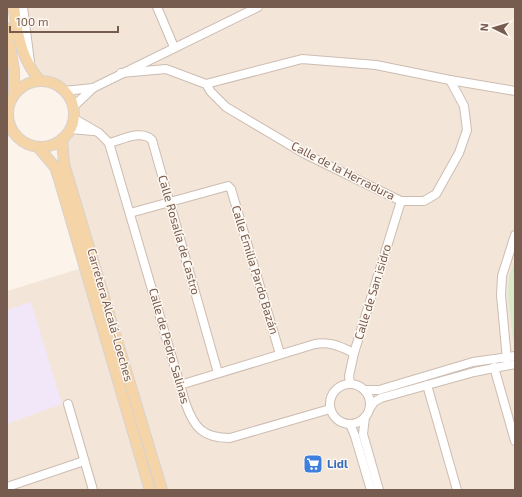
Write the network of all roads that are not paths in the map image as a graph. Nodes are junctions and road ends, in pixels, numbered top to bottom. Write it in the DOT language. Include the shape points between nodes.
graph roads {
  1 [pos="13,7"];
  2 [pos="23,7"];
  3 [pos="156,7"];
  4 [pos="258,7"];
  5 [pos="7,28"];
  6 [pos="174,47"];
  7 [pos="32,71"];
  8 [pos="121,73"];
  9 [pos="450,80"];
  10 [pos="40,81"];
  11 [pos="206,84"];
  12 [pos="92,88"];
  13 [pos="64,90"];
  14 [pos="515,91"];
  15 [pos="14,94"];
  16 [pos="73,107"];
  17 [pos="73,118"];
  18 [pos="70,128"];
  19 [pos="99,133"];
  20 [pos="62,139"];
  21 [pos="109,143"];
  22 [pos="38,147"];
  23 [pos="401,201"];
  24 [pos="169,202"];
  25 [pos="130,213"];
  26 [pos="515,235"];
  27 [pos="354,353"];
  28 [pos="280,354"];
  29 [pos="511,356"];
  30 [pos="511,364"];
  31 [pos="494,367"];
  32 [pos="218,373"];
  33 [pos="350,383"];
  34 [pos="180,385"];
  35 [pos="427,385"];
  36 [pos="365,390"];
  37 [pos="68,404"];
  38 [pos="370,408"];
  39 [pos="330,409"];
  40 [pos="365,417"];
  41 [pos="350,424"];
  42 [pos="515,441"];
  43 [pos="84,461"];
  44 [pos="7,488"];
  45 [pos="92,490"];
  46 [pos="150,490"];
  47 [pos="162,490"];
  48 [pos="371,490"];
  49 [pos="379,490"];
  50 [pos="457,490"];
  1 -- 7 [label="main road" via="20,44"];
  2 -- 7 [label="street"];
  3 -- 6 [label="street"];
  4 -- 6 [label="street"];
  5 -- 15 [label="main road" via="14,70"];
  6 -- 8 [label="street"];
  7 -- 10 [label="main road"];
  8 -- 11 [label="street" via="166,69"];
  8 -- 12 [label="street"];
  9 -- 11 [label="street" via="376,65 302,59"];
  9 -- 14 [label="street"];
  9 -- 23 [label="street, Calle de la Herradura" via="464,106 467,130 459,153 436,194 424,201"];
  10 -- 13 [label="main road"];
  10 -- 15 [label="main road" via="26,84"];
  11 -- 23 [label="street, Calle de la Herradura" via="226,107 305,154"];
  12 -- 13 [label="street"];
  12 -- 16 [label="street"];
  13 -- 16 [label="main road"];
  15 -- 22 [label="main road" via="8,110 10,128 22,141"];
  16 -- 17 [label="main road"];
  17 -- 18 [label="main road"];
  17 -- 19 [label="street, Calle de Pedro Salinas"];
  18 -- 19 [label="street"];
  18 -- 20 [label="main road"];
  19 -- 21 [label="street, Calle de Pedro Salinas"];
  20 -- 22 [label="main road" via="51,145"];
  20 -- 47 [label="main road, Carretera Alcalá-Loeches" via="64,164"];
  21 -- 24 [label="street, Calle Rosalía de Castro" via="140,135 149,137"];
  21 -- 25 [label="street, Calle de Pedro Salinas"];
  22 -- 46 [label="main road, Carretera Alcalá-Loeches" via="55,167 59,179"];
  23 -- 27 [label="street, Calle de San isidro"];
  24 -- 25 [label="street"];
  24 -- 28 [label="street, Calle Emilia Pardo Bazán" via="228,186 231,189"];
  24 -- 32 [label="street, Calle Rosalía de Castro"];
  25 -- 34 [label="street, Calle de Pedro Salinas"];
  26 -- 29 [label="street" via="502,276 501,295"];
  27 -- 28 [label="street" via="340,346 321,343"];
  27 -- 33 [label="street, Calle de San isidro"];
  28 -- 32 [label="street"];
  29 -- 30 [label="street"];
  29 -- 36 [label="street" via="472,362 379,390"];
  30 -- 31 [label="street"];
  31 -- 35 [label="street"];
  31 -- 42 [label="street"];
  32 -- 34 [label="street"];
  33 -- 36 [label="street" via="360,385"];
  33 -- 39 [label="street" via="340,385 333,392"];
  34 -- 39 [label="street, Calle de Pedro Salinas" via="190,417 197,427 207,435 218,438 230,438"];
  35 -- 38 [label="street" via="382,398 374,402"];
  35 -- 50 [label="street"];
  36 -- 38 [label="street"];
  37 -- 43 [label="street"];
  38 -- 40 [label="street"];
  39 -- 41 [label="street" via="333,416 341,422"];
  40 -- 41 [label="street" via="356,424"];
  40 -- 49 [label="street" via="363,434"];
  41 -- 48 [label="street"];
  43 -- 44 [label="street"];
  43 -- 45 [label="street"];
}
